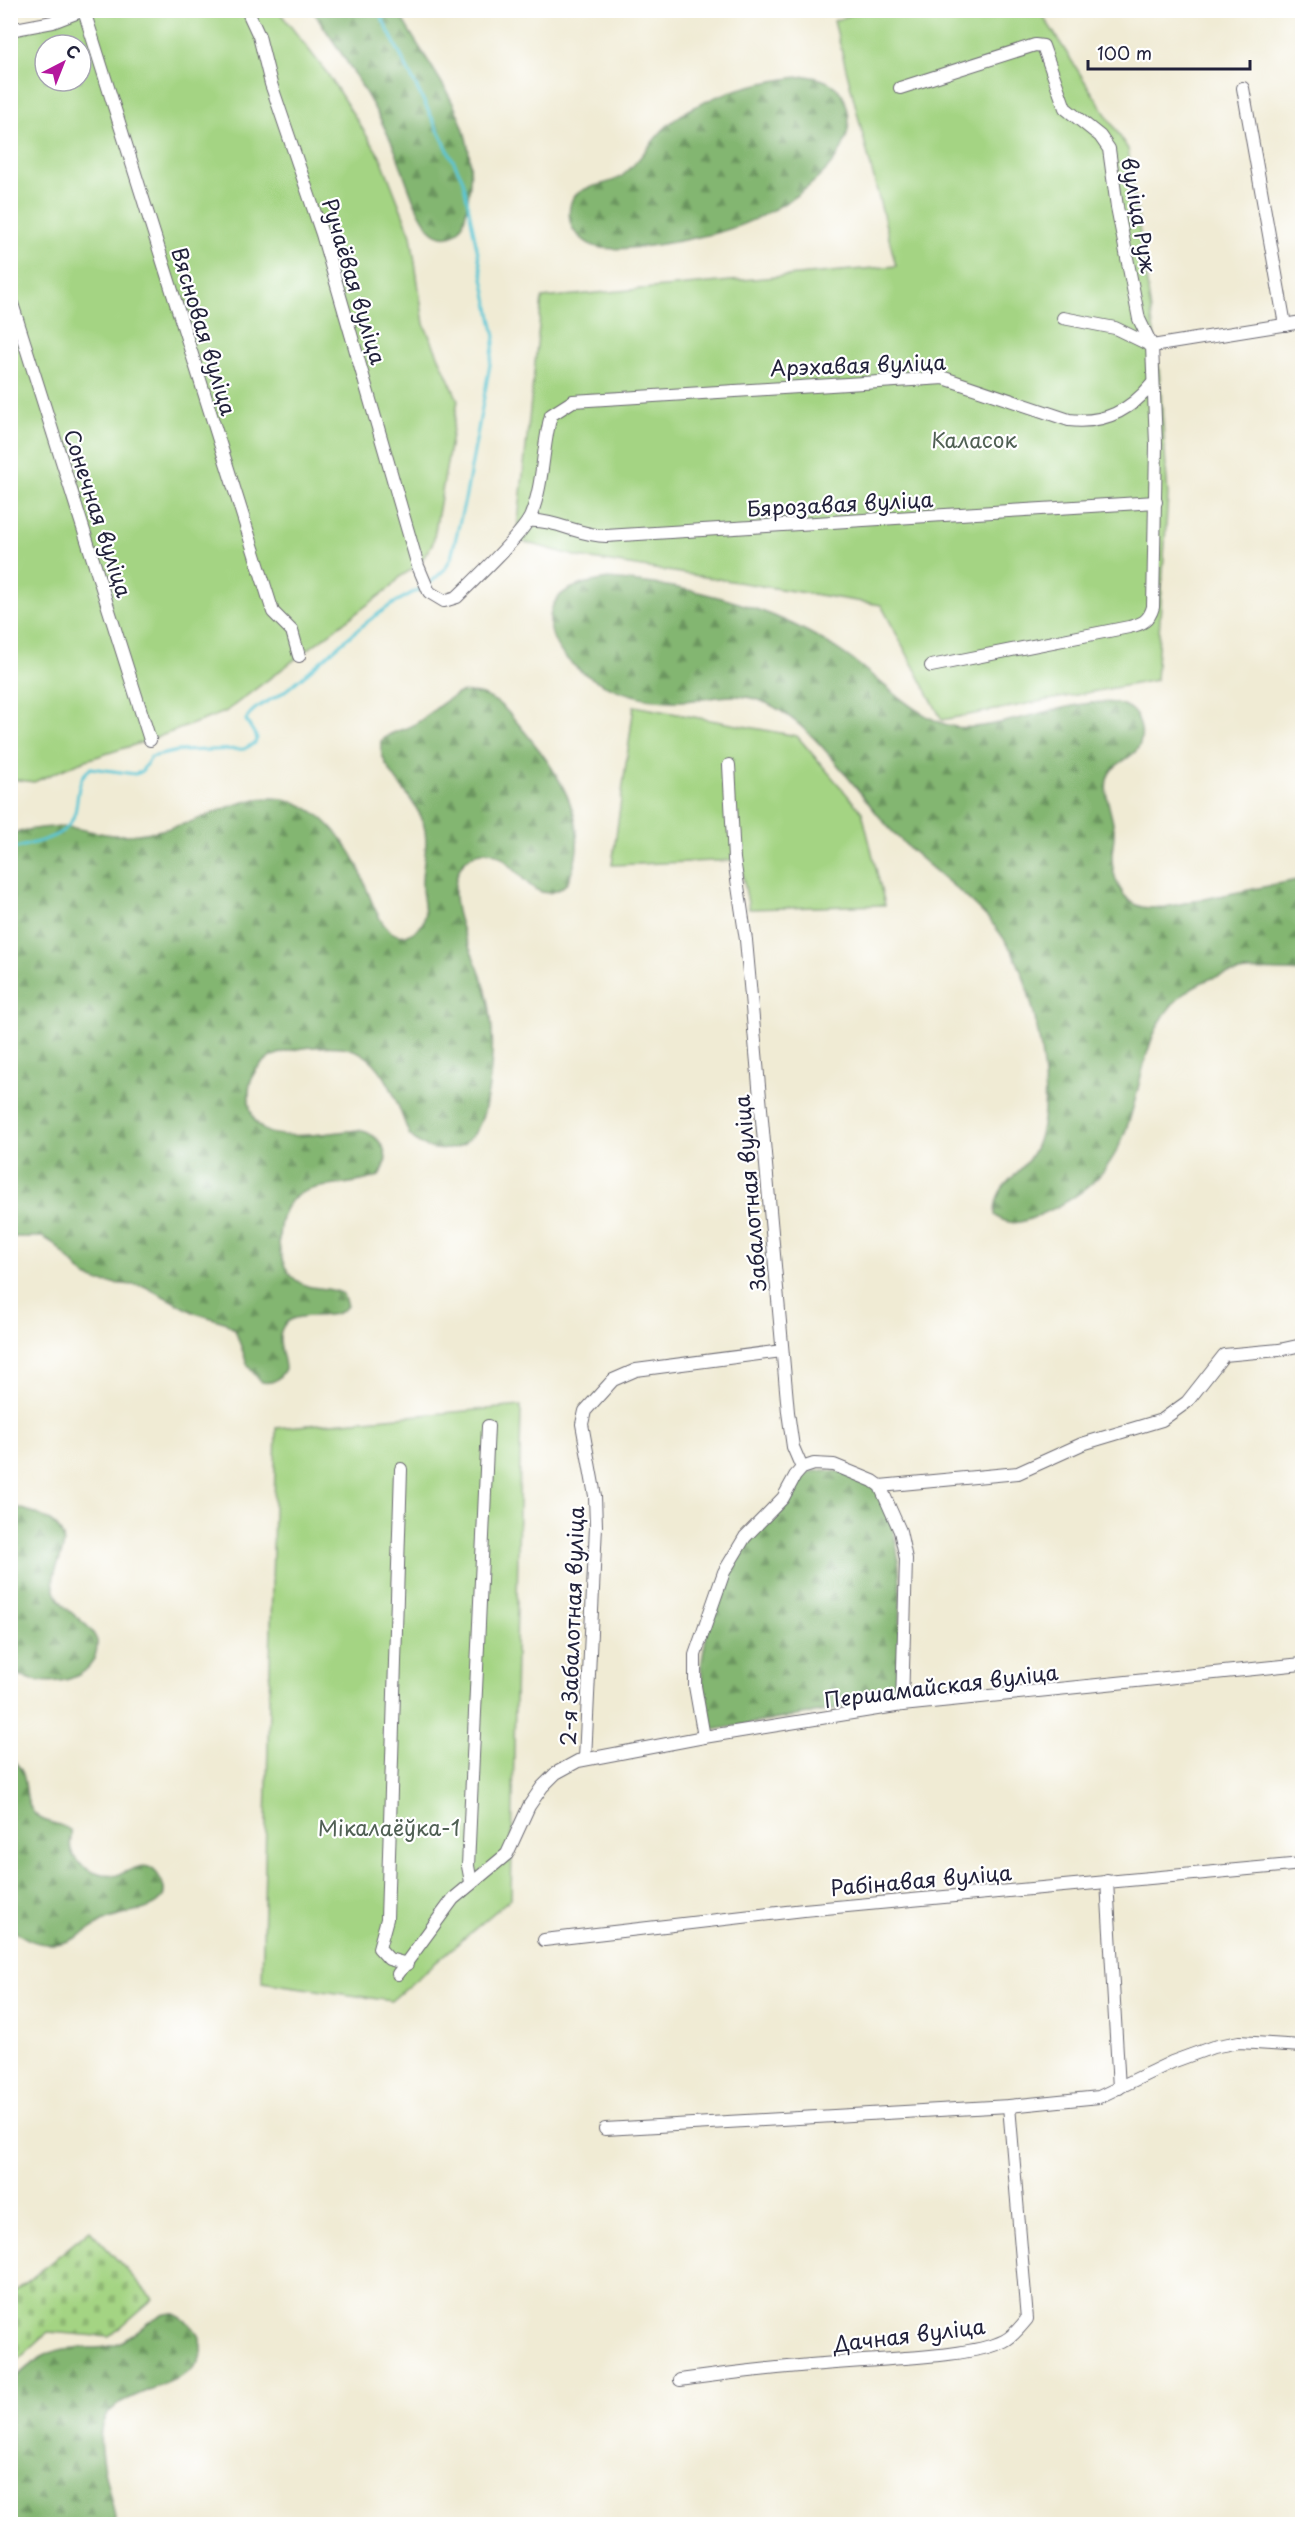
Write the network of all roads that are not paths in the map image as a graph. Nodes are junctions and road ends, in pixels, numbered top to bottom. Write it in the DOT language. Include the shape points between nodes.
graph roads {
  1 [pos="247,10"];
  2 [pos="84,11"];
  3 [pos="10,30"];
  4 [pos="900,88"];
  5 [pos="1243,88"];
  6 [pos="10,297"];
  7 [pos="1063,318"];
  8 [pos="1302,322"];
  9 [pos="1285,325"];
  10 [pos="1152,346"];
  11 [pos="1152,384"];
  12 [pos="1156,502"];
  13 [pos="528,521"];
  14 [pos="299,656"];
  15 [pos="930,666"];
  16 [pos="150,740"];
  17 [pos="729,765"];
  18 [pos="1302,1345"];
  19 [pos="782,1351"];
  20 [pos="488,1426"];
  21 [pos="400,1468"];
  22 [pos="802,1468"];
  23 [pos="880,1486"];
  24 [pos="1302,1664"];
  25 [pos="902,1705"];
  26 [pos="704,1737"];
  27 [pos="585,1759"];
  28 [pos="1302,1864"];
  29 [pos="1107,1881"];
  30 [pos="471,1882"];
  31 [pos="544,1940"];
  32 [pos="406,1964"];
  33 [pos="398,1974"];
  34 [pos="1302,2046"];
  35 [pos="1119,2088"];
  36 [pos="1009,2106"];
  37 [pos="605,2129"];
  38 [pos="680,2380"];
  1 -- 13 [label="street, Ручаёвая вуліца" via="259,36 271,84 322,234 427,588 444,601 457,597"];
  2 -- 3 [label="street"];
  2 -- 14 [label="street, Вясновая вуліца" via="273,612 292,632"];
  4 -- 10 [label="street, вуліца Руж" via="1035,45 1043,46 1065,108 1100,136 1109,149 1139,319"];
  5 -- 9 [label="street"];
  6 -- 16 [label="street, Сонечная вуліца"];
  7 -- 10 [label="street" via="1115,328"];
  8 -- 9 [label="street"];
  9 -- 10 [label="street"];
  10 -- 11 [label="street"];
  11 -- 12 [label="street"];
  11 -- 13 [label="street, Арэхавая вуліца" via="1124,410 1081,421 956,380 932,377 583,399 565,404 551,415 539,485"];
  12 -- 13 [label="street, Бярозавая вуліца" via="606,536"];
  12 -- 15 [label="street" via="1153,607 1146,621"];
  17 -- 19 [label="street, Забалотная вуліца"];
  18 -- 23 [label="street" via="1224,1355 1187,1402 1162,1420 1082,1444 1018,1473"];
  19 -- 22 [label="street, Забалотная вуліца" via="790,1437"];
  19 -- 27 [label="street, 2-я Забалотная вуліца" via="656,1365 623,1374 585,1411 582,1424 595,1496 596,1526"];
  20 -- 30 [label="street" via="468,1866"];
  21 -- 32 [label="street" via="387,1919 380,1948 389,1959"];
  22 -- 23 [label="street" via="834,1465"];
  22 -- 26 [label="street" via="783,1498 737,1547 706,1619 694,1669"];
  23 -- 25 [label="street" via="900,1531 906,1559"];
  24 -- 25 [label="street, Першамайская вуліца"];
  25 -- 26 [label="street, Першамайская вуліца"];
  26 -- 27 [label="street, Першамайская вуліца"];
  27 -- 30 [label="street, 2-я Забалотная вуліца" via="564,1768 543,1787 507,1854"];
  28 -- 29 [label="street, Рабінавая вуліца"];
  29 -- 31 [label="street, Рабінавая вуліца"];
  29 -- 35 [label="street"];
  30 -- 32 [label="street, 2-я Забалотная вуліца"];
  32 -- 33 [label="street, 2-я Забалотная вуліца"];
  34 -- 35 [label="street" via="1239,2042 1213,2047"];
  35 -- 36 [label="street" via="1099,2097"];
  36 -- 37 [label="street"];
  36 -- 38 [label="street, Дачная вуліца" via="1027,2319 1017,2332 1005,2341 940,2354 757,2368"];
}
